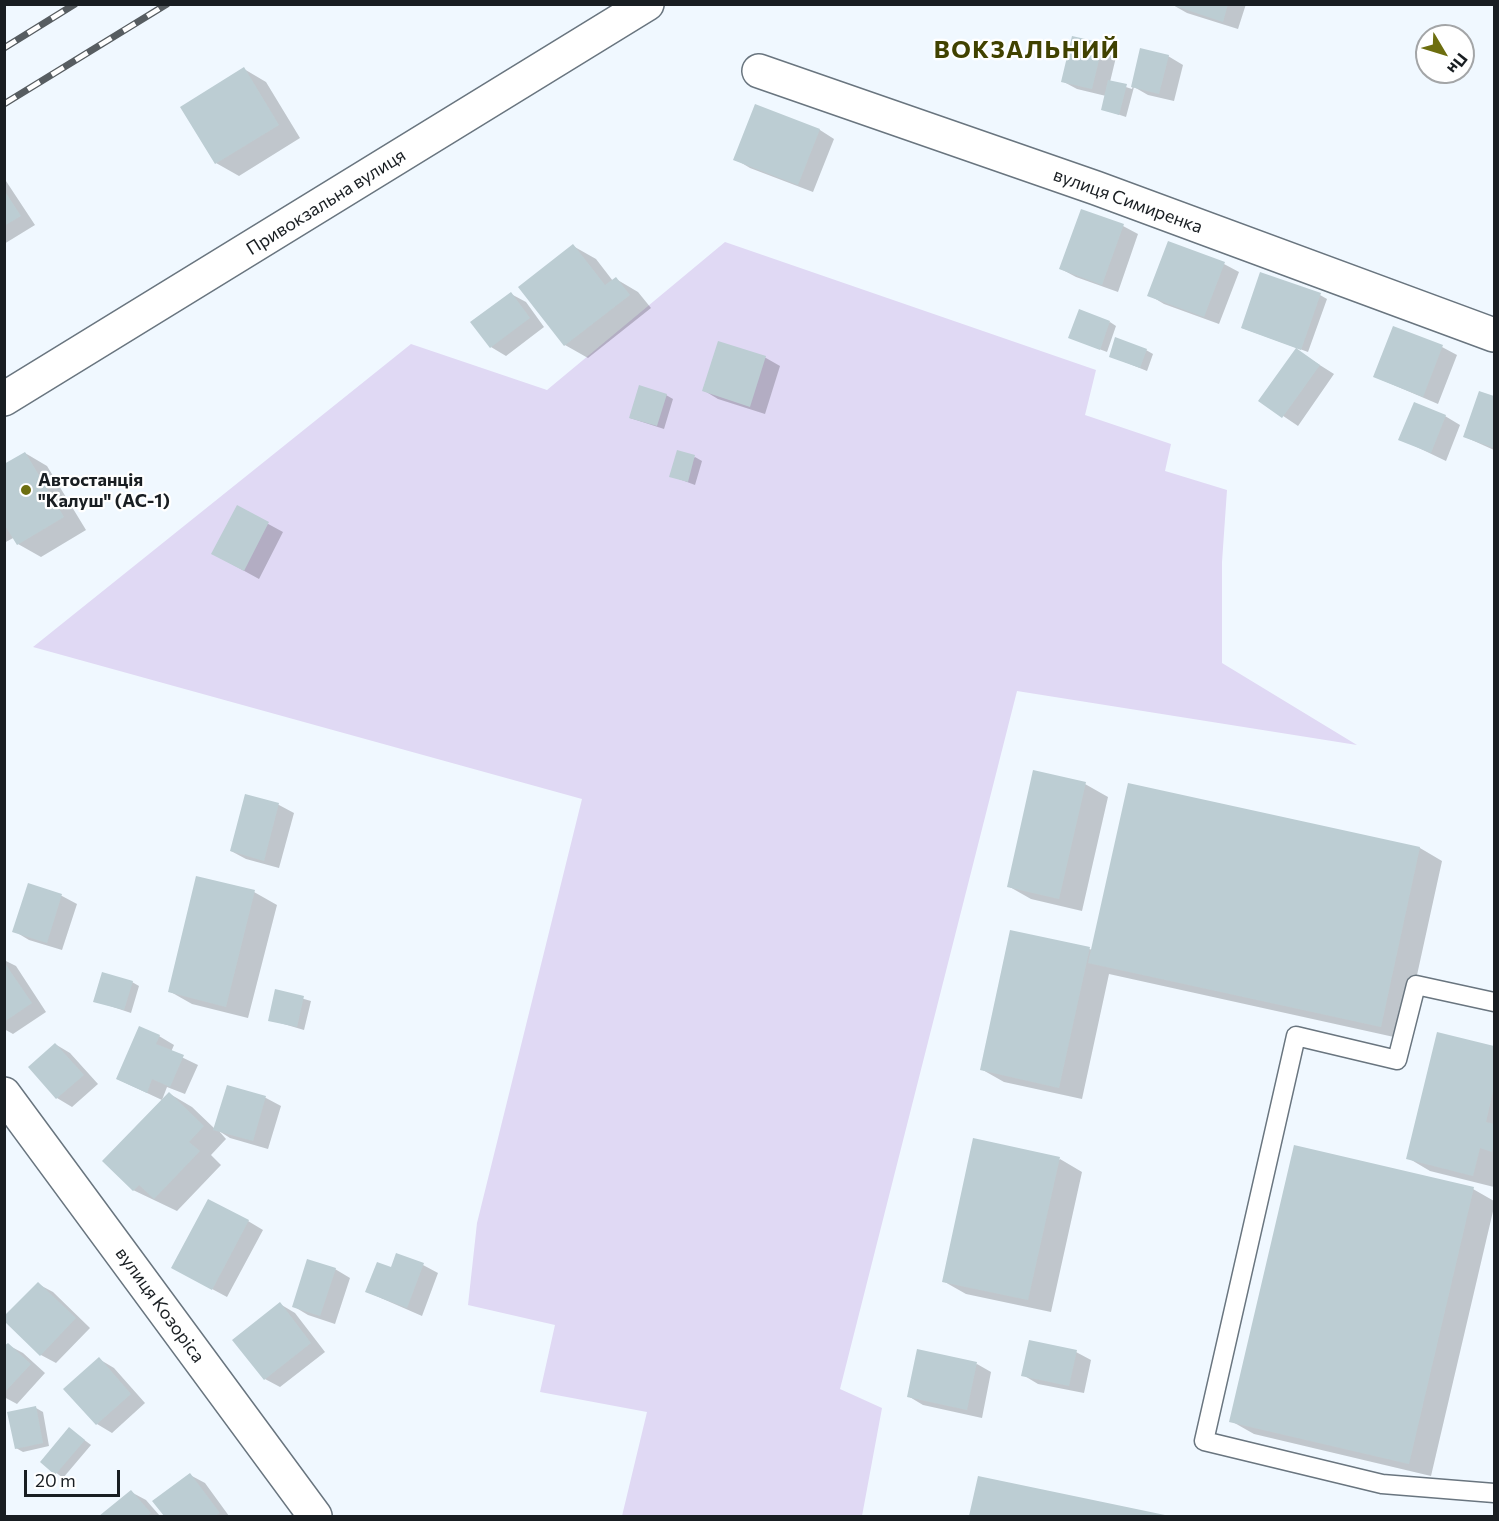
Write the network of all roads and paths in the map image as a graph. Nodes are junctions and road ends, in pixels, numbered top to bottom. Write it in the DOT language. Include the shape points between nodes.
graph roads {
  1 [pos="646,4"];
  2 [pos="759,71"];
  3 [pos="1494,335"];
  4 [pos="4,399"];
  5 [pos="1494,1002"];
  6 [pos="4,1094"];
  7 [pos="1494,1493"];
  8 [pos="315,1516"];
  1 -- 4 [label="street, Привокзальна вулиця"];
  2 -- 3 [label="street, вулиця Симиренка" via="1096,188"];
  5 -- 7 [label="lane" via="1416,985 1396,1060 1296,1036 1204,1441 1382,1484"];
  6 -- 8 [label="street, вулиця Козоріса"];
}
